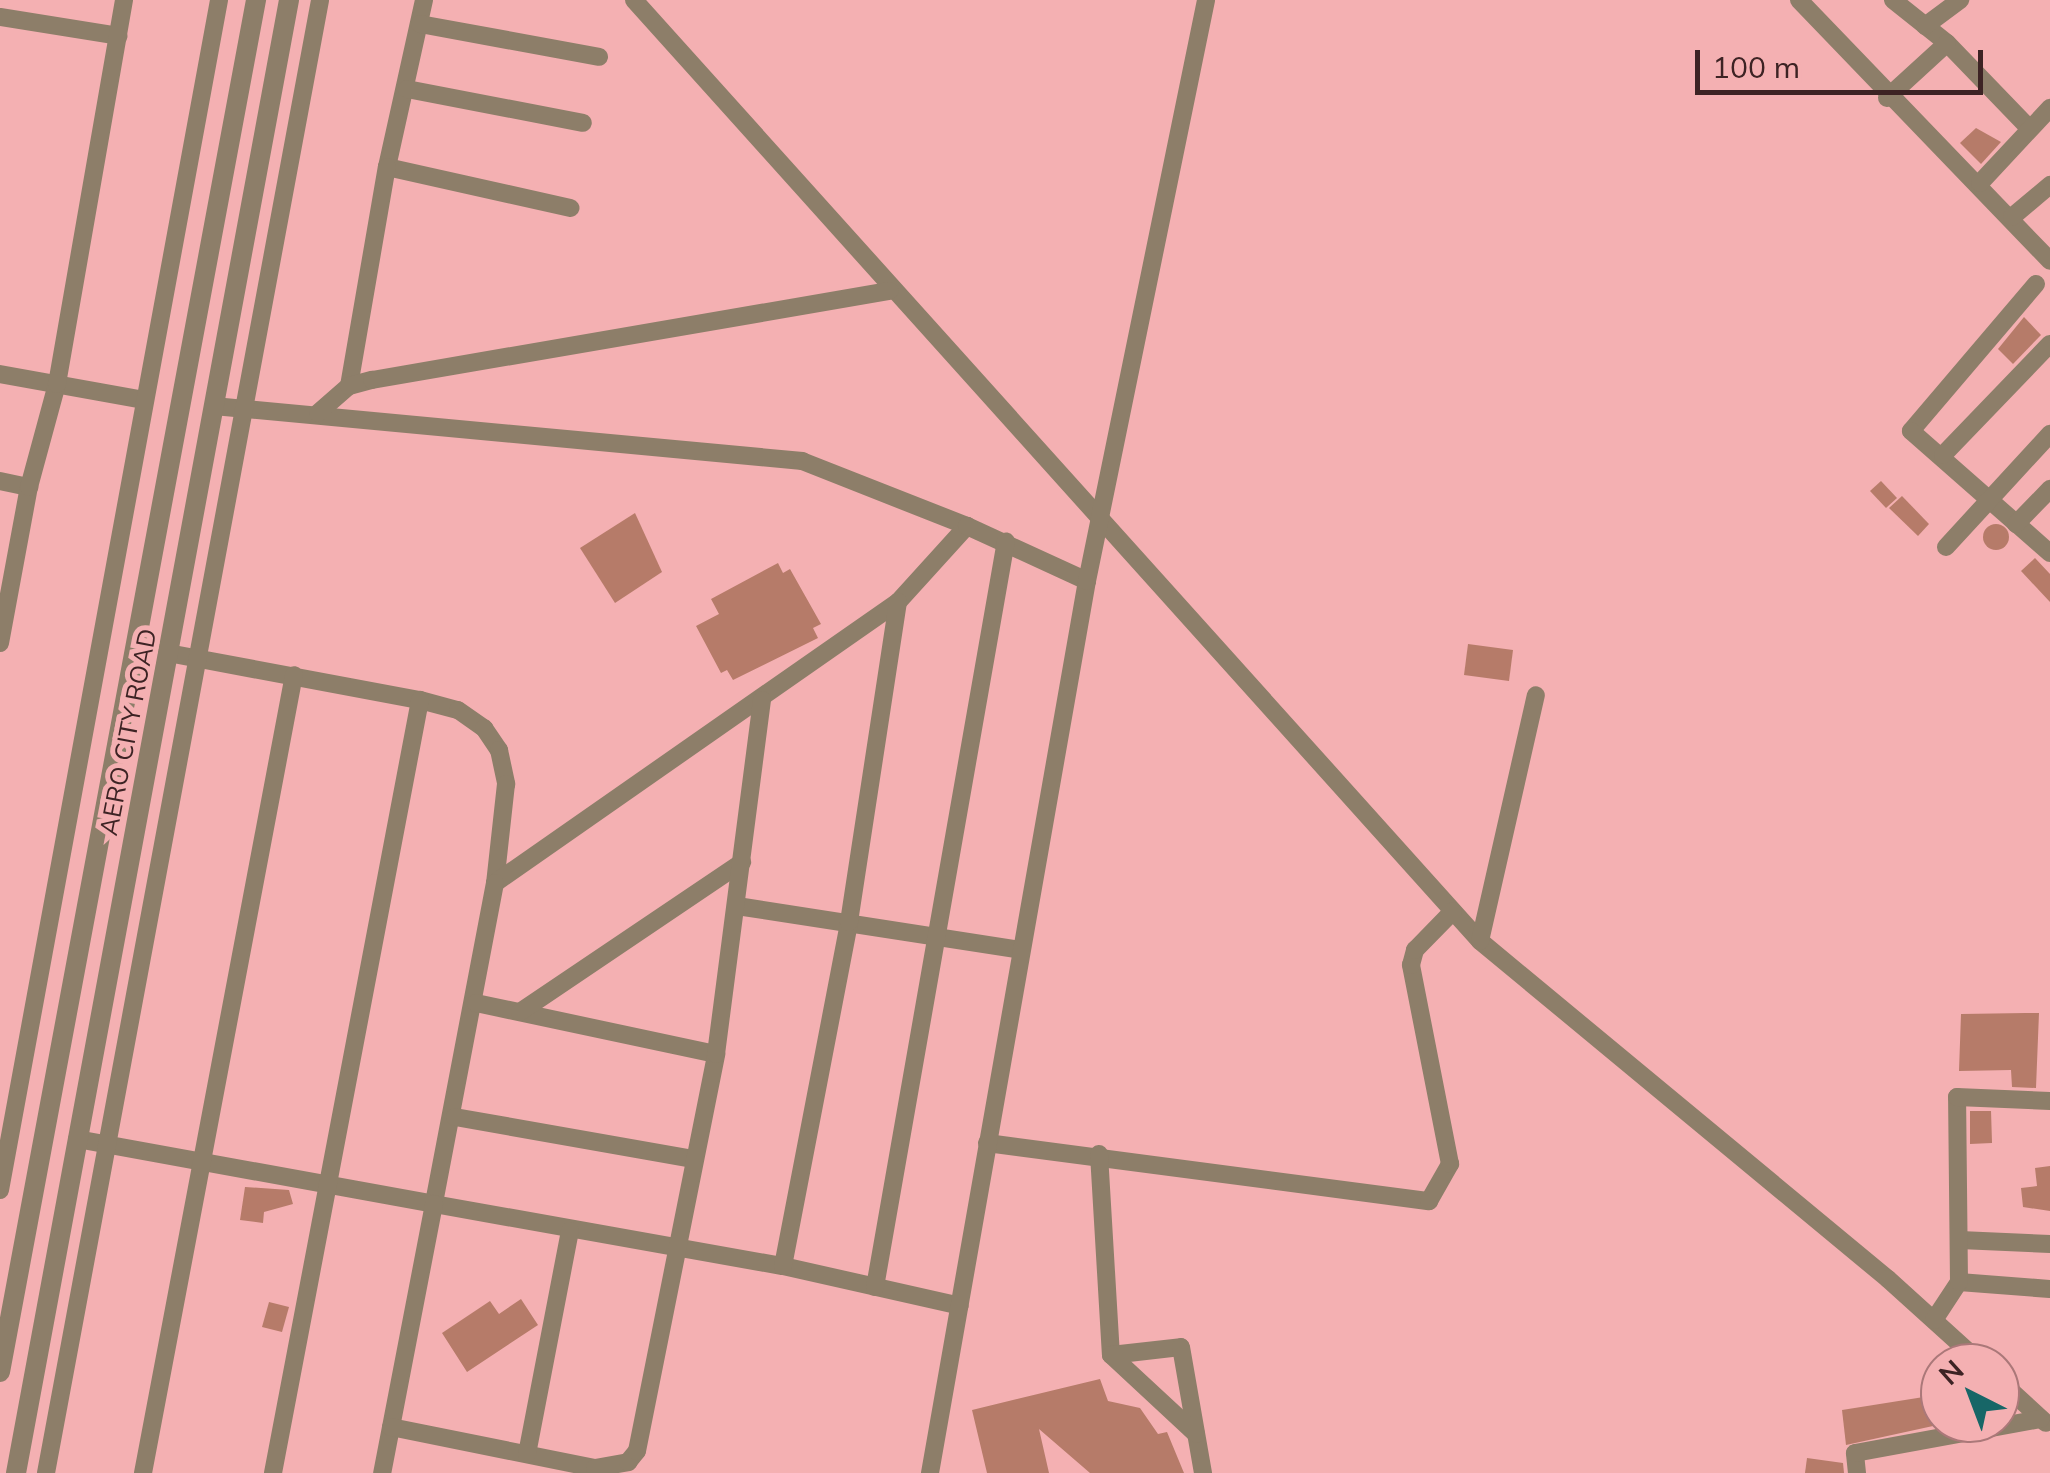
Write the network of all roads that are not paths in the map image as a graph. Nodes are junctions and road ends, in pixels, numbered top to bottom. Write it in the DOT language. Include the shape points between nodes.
graph roads {
  1 [pos="124,0"];
  2 [pos="218,0"];
  3 [pos="256,0"];
  4 [pos="289,0"];
  5 [pos="320,0"];
  6 [pos="424,0"];
  7 [pos="634,0"];
  8 [pos="1206,0"];
  9 [pos="1799,0"];
  10 [pos="1892,0"];
  11 [pos="1960,0"];
  12 [pos="0,17"];
  13 [pos="420,24"];
  14 [pos="1925,26"];
  15 [pos="118,36"];
  16 [pos="1947,43"];
  17 [pos="599,57"];
  18 [pos="407,89"];
  19 [pos="1887,98"];
  20 [pos="2050,108"];
  21 [pos="583,124"];
  22 [pos="2029,128"];
  23 [pos="387,167"];
  24 [pos="1980,183"];
  25 [pos="2050,185"];
  26 [pos="570,208"];
  27 [pos="2012,217"];
  28 [pos="2050,260"];
  29 [pos="2036,284"];
  30 [pos="889,291"];
  31 [pos="2050,344"];
  32 [pos="0,374"];
  33 [pos="57,384"];
  34 [pos="349,386"];
  35 [pos="144,400"];
  36 [pos="214,406"];
  37 [pos="243,408"];
  38 [pos="318,413"];
  39 [pos="2050,434"];
  40 [pos="1943,456"];
  41 [pos="0,482"];
  42 [pos="28,487"];
  43 [pos="2050,489"];
  44 [pos="1986,501"];
  45 [pos="1099,522"];
  46 [pos="2016,524"];
  47 [pos="967,526"];
  48 [pos="1006,541"];
  49 [pos="1946,547"];
  50 [pos="2050,552"];
  51 [pos="1087,581"];
  52 [pos="898,602"];
  53 [pos="0,643"];
  54 [pos="168,652"];
  55 [pos="195,658"];
  56 [pos="294,675"];
  57 [pos="1536,695"];
  58 [pos="420,700"];
  59 [pos="762,700"];
  60 [pos="742,862"];
  61 [pos="495,883"];
  62 [pos="737,906"];
  63 [pos="1453,912"];
  64 [pos="849,922"];
  65 [pos="932,933"];
  66 [pos="1480,941"];
  67 [pos="1022,950"];
  68 [pos="476,1003"];
  69 [pos="520,1012"];
  70 [pos="716,1054"];
  71 [pos="2050,1101"];
  72 [pos="455,1116"];
  73 [pos="6,1126"];
  74 [pos="43,1131"];
  75 [pos="77,1138"];
  76 [pos="106,1142"];
  77 [pos="988,1144"];
  78 [pos="1099,1154"];
  79 [pos="692,1160"];
  80 [pos="204,1161"];
  81 [pos="326,1186"];
  82 [pos="0,1190"];
  83 [pos="434,1204"];
  84 [pos="570,1231"];
  85 [pos="1960,1240"];
  86 [pos="2050,1244"];
  87 [pos="673,1251"];
  88 [pos="782,1266"];
  89 [pos="1960,1282"];
  90 [pos="875,1287"];
  91 [pos="2050,1288"];
  92 [pos="960,1306"];
  93 [pos="1934,1320"];
  94 [pos="1959,1343"];
  95 [pos="1110,1355"];
  96 [pos="0,1372"];
  97 [pos="2020,1399"];
  98 [pos="2046,1423"];
  99 [pos="391,1428"];
  100 [pos="1196,1434"];
  101 [pos="527,1454"];
  102 [pos="16,1473"];
  103 [pos="46,1473"];
  104 [pos="143,1473"];
  105 [pos="272,1473"];
  106 [pos="382,1473"];
  107 [pos="930,1473"];
  108 [pos="1203,1473"];
  109 [pos="1857,1473"];
  1 -- 15 [label="street"];
  2 -- 35 [label="street"];
  3 -- 74 [label="street, AERO CITY ROAD"];
  4 -- 36 [label="street, AERO CITY ROAD"];
  5 -- 37 [label="street"];
  6 -- 13 [label="street"];
  7 -- 30 [label="street"];
  8 -- 45 [label="street"];
  9 -- 19 [label="street"];
  10 -- 14 [label="street"];
  11 -- 14 [label="street"];
  12 -- 15 [label="street"];
  13 -- 17 [label="street"];
  13 -- 18 [label="street"];
  14 -- 16 [label="street"];
  15 -- 33 [label="street"];
  16 -- 19 [label="street"];
  16 -- 22 [label="street"];
  18 -- 21 [label="street"];
  18 -- 23 [label="street"];
  19 -- 24 [label="street"];
  20 -- 22 [label="street"];
  22 -- 24 [label="street"];
  23 -- 26 [label="street"];
  23 -- 34 [label="street"];
  24 -- 27 [label="street"];
  25 -- 27 [label="street"];
  27 -- 28 [label="street"];
  29 -- 40 [label="street" via="1912,431"];
  30 -- 34 [label="street"];
  30 -- 45 [label="street"];
  31 -- 40 [label="street"];
  32 -- 33 [label="street"];
  33 -- 35 [label="street"];
  33 -- 42 [label="street"];
  34 -- 38 [label="street"];
  35 -- 73 [label="street"];
  36 -- 37 [label="street"];
  36 -- 54 [label="street, AERO CITY ROAD"];
  37 -- 38 [label="street"];
  37 -- 55 [label="street"];
  38 -- 47 [label="street" via="802,460"];
  39 -- 44 [label="street"];
  40 -- 44 [label="street"];
  41 -- 42 [label="street"];
  42 -- 53 [label="street"];
  43 -- 46 [label="street"];
  44 -- 46 [label="street"];
  44 -- 49 [label="street"];
  45 -- 51 [label="street"];
  45 -- 63 [label="street"];
  46 -- 50 [label="street"];
  47 -- 48 [label="street"];
  47 -- 52 [label="street"];
  48 -- 51 [label="street"];
  48 -- 65 [label="street"];
  51 -- 67 [label="street"];
  52 -- 59 [label="street"];
  52 -- 64 [label="street"];
  54 -- 55 [label="street"];
  54 -- 75 [label="street, AERO CITY ROAD"];
  55 -- 56 [label="street"];
  55 -- 76 [label="street"];
  56 -- 58 [label="street"];
  56 -- 80 [label="street"];
  57 -- 66 [label="street"];
  58 -- 61 [label="street" via="458,710 500,750 506,784"];
  58 -- 81 [label="street"];
  59 -- 60 [label="street"];
  59 -- 61 [label="street"];
  60 -- 62 [label="street"];
  60 -- 69 [label="street"];
  61 -- 68 [label="street"];
  62 -- 64 [label="street"];
  62 -- 70 [label="street"];
  63 -- 66 [label="street"];
  63 -- 78 [label="street" via="1414,950 1411,965 1450,1164 1429,1200"];
  64 -- 65 [label="street"];
  64 -- 88 [label="street"];
  65 -- 67 [label="street"];
  65 -- 90 [label="street"];
  66 -- 93 [label="street"];
  67 -- 77 [label="street"];
  68 -- 69 [label="street"];
  68 -- 72 [label="street"];
  69 -- 70 [label="street"];
  70 -- 79 [label="street"];
  71 -- 85 [label="street" via="1957,1097"];
  72 -- 79 [label="street"];
  72 -- 83 [label="street"];
  73 -- 74 [label="street"];
  73 -- 82 [label="street"];
  74 -- 96 [label="street, AERO CITY ROAD"];
  75 -- 76 [label="street"];
  75 -- 102 [label="street, AERO CITY ROAD"];
  76 -- 80 [label="street"];
  76 -- 103 [label="street"];
  77 -- 78 [label="street"];
  77 -- 92 [label="street"];
  78 -- 95 [label="street"];
  79 -- 87 [label="street"];
  80 -- 81 [label="street"];
  80 -- 104 [label="street"];
  81 -- 83 [label="street"];
  81 -- 105 [label="street"];
  83 -- 84 [label="street"];
  83 -- 99 [label="street"];
  84 -- 87 [label="street"];
  84 -- 101 [label="street"];
  85 -- 86 [label="street"];
  85 -- 89 [label="street"];
  87 -- 88 [label="street"];
  87 -- 101 [label="street" via="638,1450 613,1467"];
  88 -- 90 [label="street"];
  89 -- 91 [label="street"];
  89 -- 93 [label="street"];
  90 -- 92 [label="street"];
  92 -- 107 [label="street"];
  93 -- 94 [label="street"];
  95 -- 100 [label="street"];
  95 -- 100 [label="street" via="1181,1347"];
  97 -- 98 [label="street"];
  98 -- 109 [label="street" via="1855,1453"];
  99 -- 101 [label="street"];
  99 -- 106 [label="street"];
  100 -- 108 [label="street"];
}
